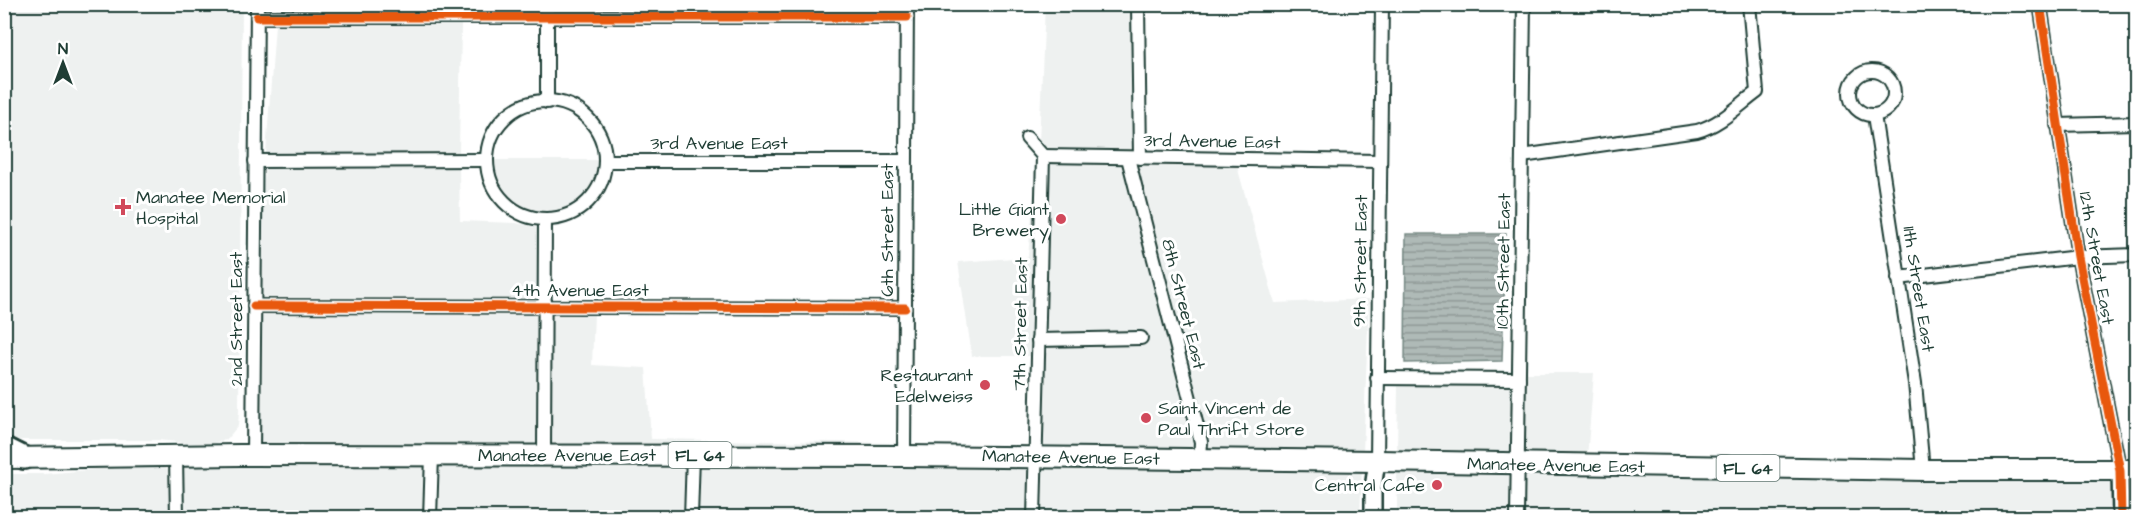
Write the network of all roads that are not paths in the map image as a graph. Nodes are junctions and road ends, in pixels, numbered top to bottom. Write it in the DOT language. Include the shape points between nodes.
graph roads {
  1 [pos="1138,4"];
  2 [pos="1382,4"];
  3 [pos="1524,4"];
  4 [pos="1749,4"];
  5 [pos="2040,4"];
  6 [pos="257,11"];
  7 [pos="547,11"];
  8 [pos="907,11"];
  9 [pos="547,102"];
  10 [pos="1874,115"];
  11 [pos="2136,123"];
  12 [pos="2057,125"];
  13 [pos="1027,138"];
  14 [pos="1043,156"];
  15 [pos="1522,156"];
  16 [pos="1134,158"];
  17 [pos="487,160"];
  18 [pos="255,161"];
  19 [pos="605,161"];
  20 [pos="905,161"];
  21 [pos="1380,161"];
  22 [pos="545,219"];
  23 [pos="2136,255"];
  24 [pos="2079,257"];
  25 [pos="1898,278"];
  26 [pos="254,306"];
  27 [pos="544,307"];
  28 [pos="905,308"];
  29 [pos="1141,338"];
  30 [pos="1038,340"];
  31 [pos="1377,378"];
  32 [pos="1519,380"];
  33 [pos="4,448"];
  34 [pos="253,454"];
  35 [pos="432,454"];
  36 [pos="177,455"];
  37 [pos="544,455"];
  38 [pos="693,455"];
  39 [pos="904,456"];
  40 [pos="1035,457"];
  41 [pos="14,458"];
  42 [pos="1200,459"];
  43 [pos="1377,460"];
  44 [pos="1518,464"];
  45 [pos="1923,470"];
  46 [pos="2128,471"];
  47 [pos="177,518"];
  48 [pos="430,518"];
  49 [pos="692,518"];
  50 [pos="1034,518"];
  51 [pos="1373,518"];
  52 [pos="1517,518"];
  53 [pos="2121,518"];
  1 -- 16 [label="street, 8th Street East"];
  2 -- 21 [label="street, 9th Street East"];
  3 -- 15 [label="street, 10th Street East"];
  4 -- 15 [label="street" via="1757,92 1720,120 1697,131"];
  5 -- 12 [label="street, 12th Street East"];
  6 -- 7 [label="street"];
  6 -- 18 [label="street, 2nd Street East"];
  7 -- 8 [label="street"];
  7 -- 9 [label="street"];
  8 -- 20 [label="street, 6th Street East"];
  9 -- 17 [label="street" via="521,107 504,119 491,141"];
  9 -- 19 [label="street" via="569,106 588,120 601,139"];
  10 -- 25 [label="street, 11th Street East"];
  11 -- 12 [label="street"];
  12 -- 24 [label="street, 12th Street East"];
  13 -- 14 [label="street"];
  14 -- 16 [label="street, 3rd Avenue East"];
  14 -- 30 [label="street, 7th Street East"];
  15 -- 32 [label="street, 10th Street East"];
  16 -- 21 [label="street, 3rd Avenue East"];
  16 -- 42 [label="street, 8th Street East" via="1201,442"];
  17 -- 18 [label="street"];
  17 -- 22 [label="street" via="491,181 504,201 521,213"];
  18 -- 26 [label="street, 2nd Street East"];
  19 -- 20 [label="street, 3rd Avenue East"];
  19 -- 22 [label="street" via="600,184 587,202 569,214"];
  20 -- 28 [label="street, 6th Street East"];
  21 -- 31 [label="street, 9th Street East"];
  22 -- 27 [label="street"];
  23 -- 24 [label="street"];
  24 -- 25 [label="street"];
  24 -- 46 [label="street, 12th Street East"];
  25 -- 45 [label="street, 11th Street East" via="1915,383"];
  26 -- 27 [label="street, 4th Avenue East"];
  26 -- 34 [label="street, 2nd Street East"];
  27 -- 28 [label="street, 4th Avenue East"];
  27 -- 37 [label="street"];
  28 -- 39 [label="street, 6th Street East"];
  29 -- 30 [label="street"];
  30 -- 40 [label="street, 7th Street East"];
  31 -- 32 [label="street"];
  31 -- 43 [label="street, 9th Street East"];
  32 -- 44 [label="street, 10th Street East"];
  33 -- 41 [label="highway"];
  34 -- 35 [label="main road, Manatee Avenue East / FL 64"];
  34 -- 36 [label="main road, Manatee Avenue East / FL 64"];
  35 -- 37 [label="main road, Manatee Avenue East / FL 64"];
  35 -- 48 [label="street"];
  36 -- 41 [label="main road, Manatee Avenue East / FL 64"];
  36 -- 47 [label="street"];
  37 -- 38 [label="main road, Manatee Avenue East / FL 64"];
  38 -- 39 [label="main road, Manatee Avenue East / FL 64"];
  38 -- 49 [label="street"];
  39 -- 40 [label="main road, Manatee Avenue East / FL 64"];
  40 -- 42 [label="main road, Manatee Avenue East / FL 64"];
  40 -- 50 [label="street, 7th Street East"];
  42 -- 43 [label="main road, Manatee Avenue East / FL 64"];
  43 -- 44 [label="main road, Manatee Avenue East / FL 64"];
  43 -- 51 [label="street, 9th Street East"];
  44 -- 45 [label="main road, Manatee Avenue East / FL 64"];
  44 -- 52 [label="street, 10th Street East"];
  45 -- 46 [label="main road, Manatee Avenue East / FL 64"];
  46 -- 53 [label="street, 12th Street East"];
}
